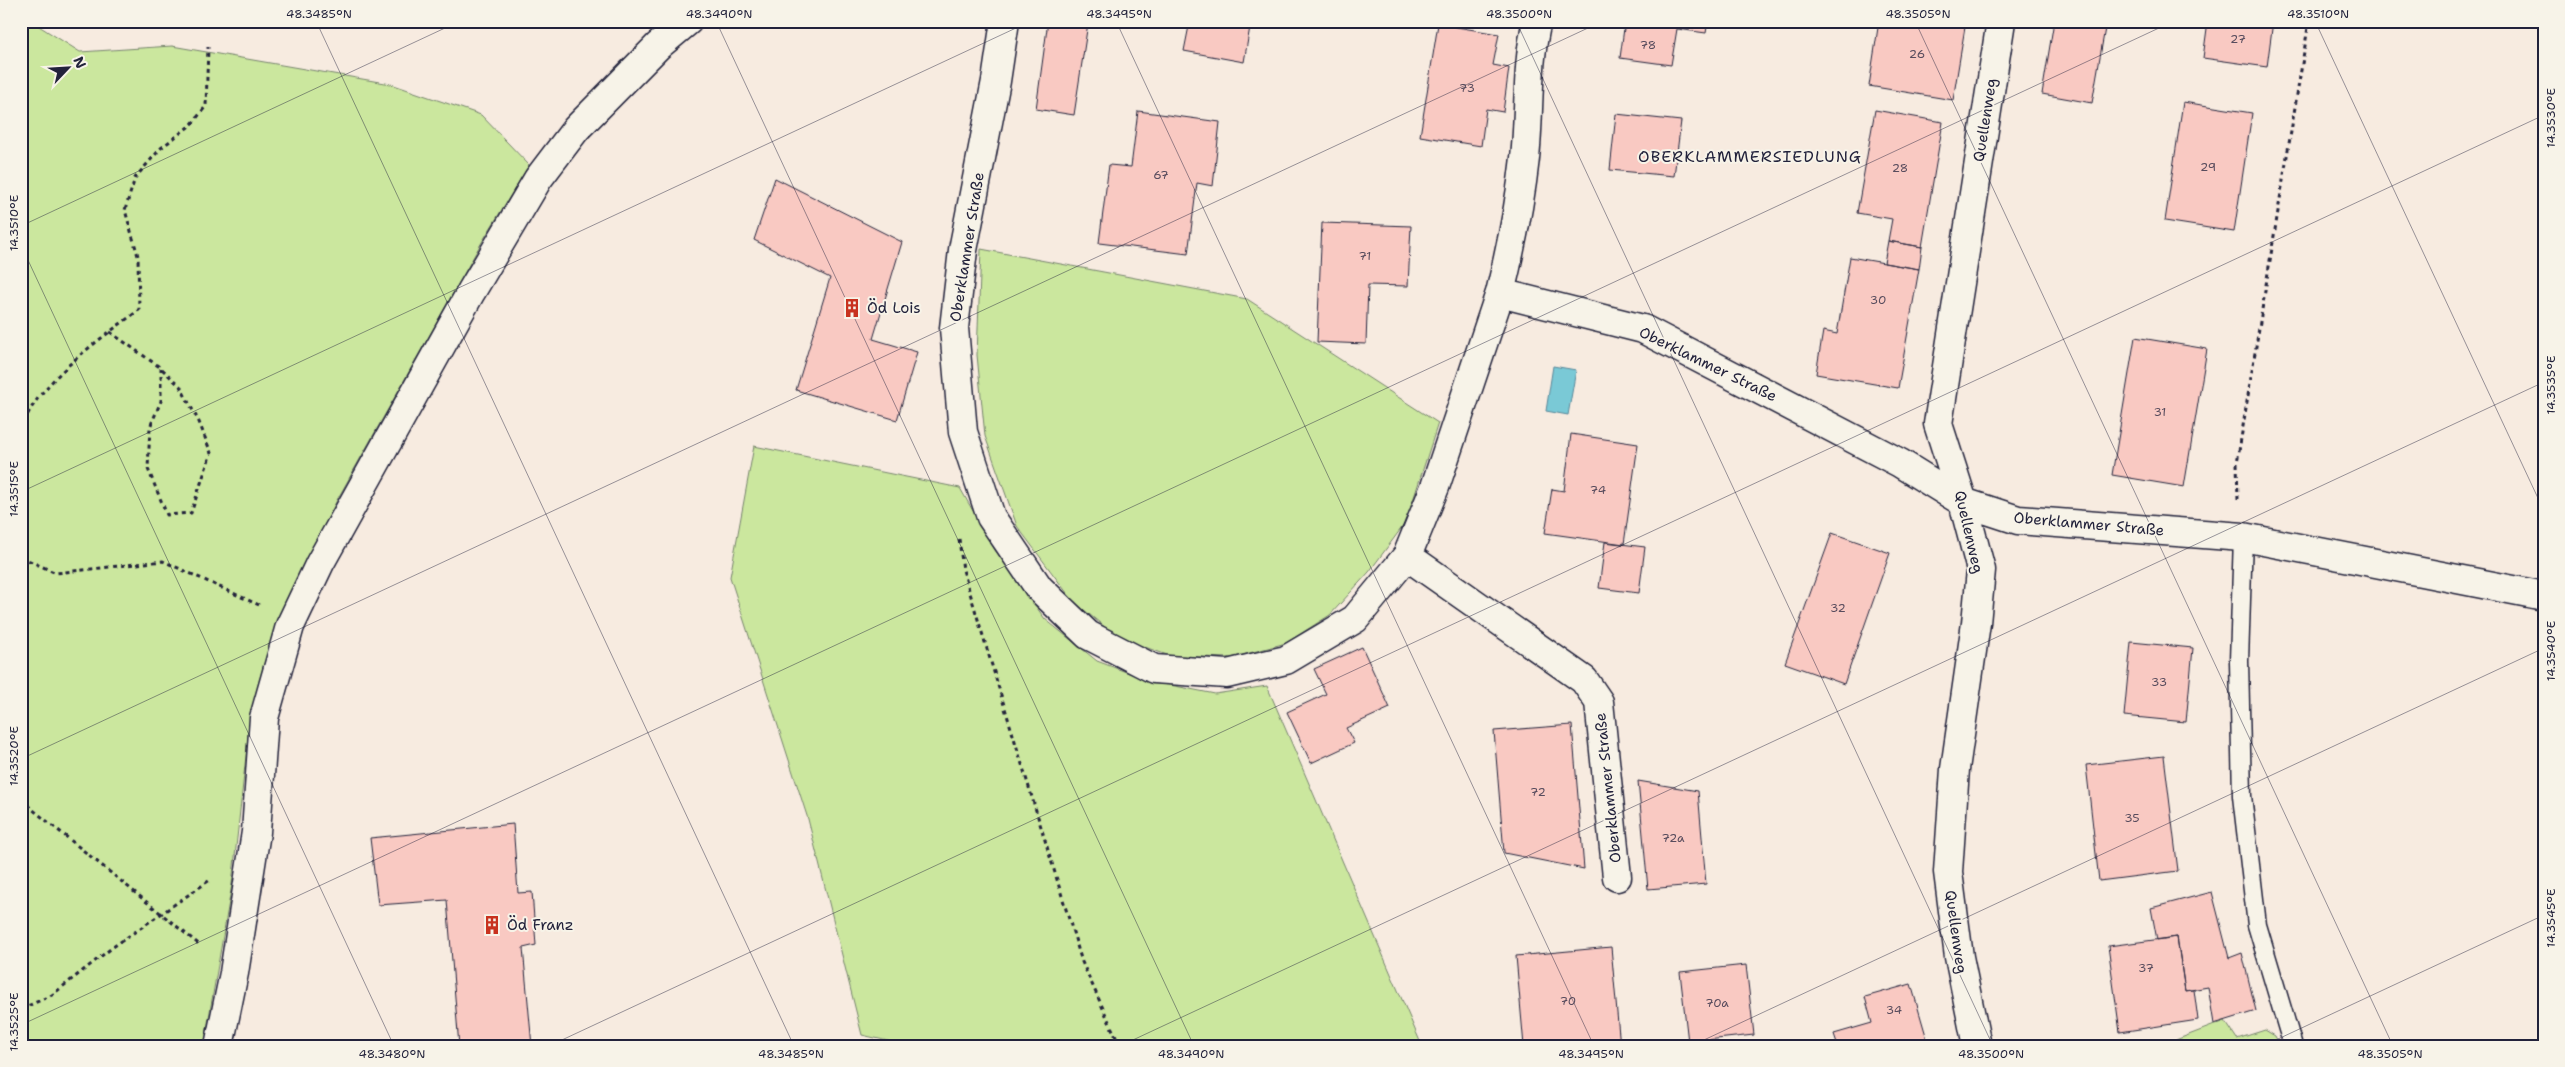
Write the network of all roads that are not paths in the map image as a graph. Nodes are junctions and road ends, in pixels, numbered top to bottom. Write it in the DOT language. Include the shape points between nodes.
graph roads {
  1 [pos="688,21"];
  2 [pos="1005,21"];
  3 [pos="1537,21"];
  4 [pos="2001,21"];
  5 [pos="1500,292"];
  6 [pos="1963,502"];
  7 [pos="2243,537"];
  8 [pos="1407,556"];
  9 [pos="2544,596"];
  10 [pos="1616,877"];
  11 [pos="219,1046"];
  12 [pos="1977,1046"];
  13 [pos="2294,1046"];
  1 -- 11 [label="street" via="658,46 576,129 538,179 320,563 290,626 264,718 253,850"];
  2 -- 8 [label="street, Oberklammer Straße" via="963,250 954,328 963,432 992,517 1039,588 1088,635 1154,669 1227,674 1286,660 1355,619"];
  3 -- 5 [label="street, Oberklammer Straße" via="1532,43 1525,156 1515,234"];
  4 -- 6 [label="street, Quellenweg" via="1938,424"];
  5 -- 6 [label="street, Oberklammer Straße" via="1643,330 1900,463"];
  5 -- 8 [label="street, Oberklammer Straße" via="1435,487"];
  6 -- 7 [label="street, Oberklammer Straße" via="2018,520"];
  6 -- 12 [label="street, Quellenweg" via="1981,570 1955,769 1948,872 1959,957"];
  7 -- 9 [label="street, Oberklammer Straße"];
  7 -- 13 [label="lane" via="2239,661 2242,796 2257,925"];
  8 -- 10 [label="street, Oberklammer Straße" via="1584,680 1599,702"];
}
